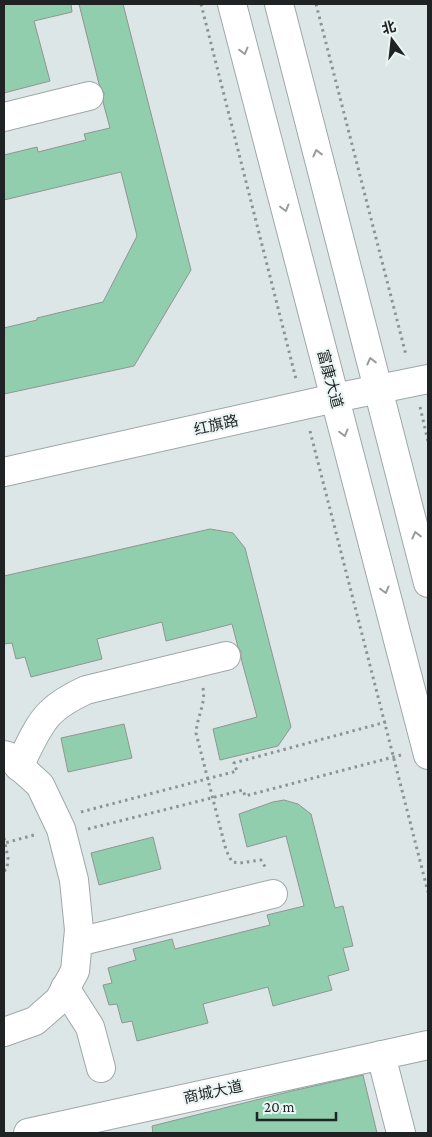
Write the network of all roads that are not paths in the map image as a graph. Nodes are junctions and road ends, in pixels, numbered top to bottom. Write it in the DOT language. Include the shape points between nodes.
graph roads {
  1 [pos="232,4"];
  2 [pos="279,4"];
  3 [pos="89,96"];
  4 [pos="4,117"];
  5 [pos="421,381"];
  6 [pos="378,390"];
  7 [pos="335,398"];
  8 [pos="4,472"];
  9 [pos="428,583"];
  10 [pos="226,656"];
  11 [pos="427,752"];
  12 [pos="11,761"];
  13 [pos="273,894"];
  14 [pos="78,942"];
  15 [pos="65,988"];
  16 [pos="4,1032"];
  17 [pos="428,1045"];
  18 [pos="381,1056"];
  19 [pos="101,1068"];
  20 [pos="110,1124"];
  21 [pos="28,1133"];
  22 [pos="401,1133"];
  1 -- 7 [label="street, 富康大道, one-way"];
  6 -- 2 [label="street, one-way"];
  3 -- 4 [label="street"];
  5 -- 6 [label="street, 红旗路"];
  6 -- 7 [label="street, 红旗路"];
  9 -- 6 [label="street, one-way"];
  7 -- 8 [label="street, 红旗路"];
  7 -- 11 [label="street, 富康大道, one-way"];
  10 -- 12 [label="street" via="86,690 50,713"];
  12 -- 14 [label="street" via="40,785 60,828 74,880"];
  13 -- 14 [label="street"];
  14 -- 15 [label="street" via="75,971"];
  15 -- 16 [label="street" via="59,1000 35,1021"];
  15 -- 19 [label="street" via="90,1028"];
  17 -- 18 [label="street, 商城大道"];
  18 -- 20 [label="street, 商城大道"];
  18 -- 22 [label="street"];
  20 -- 21 [label="street, 商城大道"];
}
